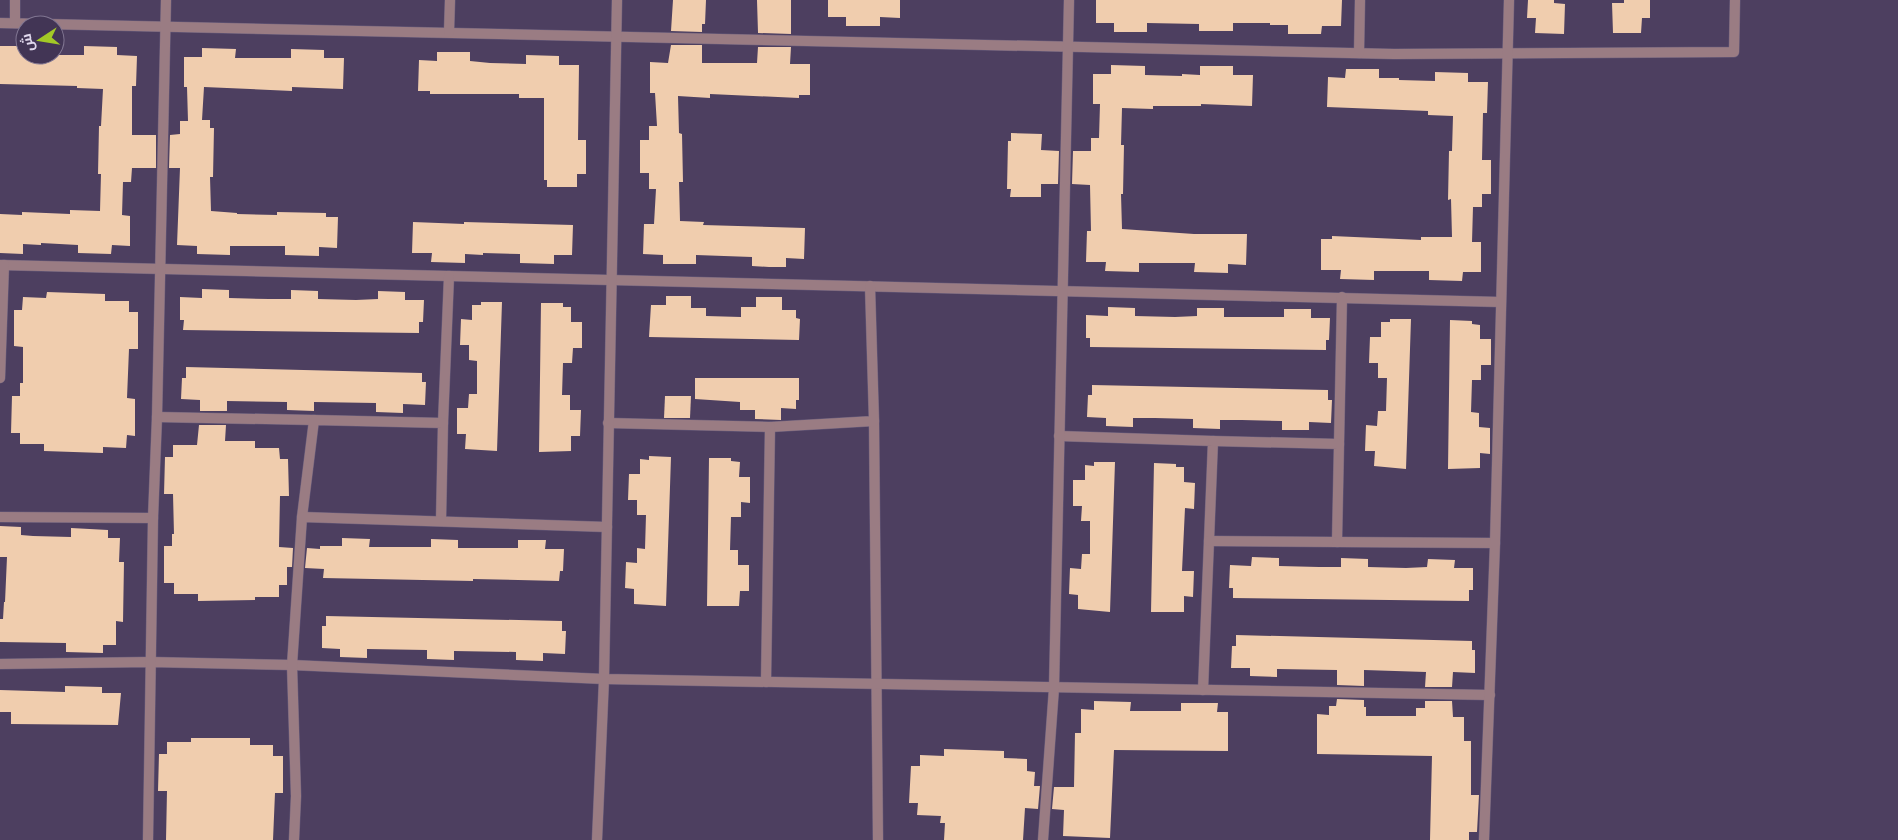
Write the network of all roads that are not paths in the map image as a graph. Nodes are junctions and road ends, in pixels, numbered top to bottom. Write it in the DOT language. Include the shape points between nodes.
graph roads {
  1 [pos="15,0"];
  2 [pos="166,0"];
  3 [pos="450,0"];
  4 [pos="616,0"];
  5 [pos="1069,0"];
  6 [pos="1360,0"];
  7 [pos="1509,0"];
  8 [pos="1735,0"];
  9 [pos="15,15"];
  10 [pos="0,22"];
  11 [pos="15,23"];
  12 [pos="65,24"];
  13 [pos="166,26"];
  14 [pos="449,32"];
  15 [pos="616,36"];
  16 [pos="1067,47"];
  17 [pos="1359,53"];
  18 [pos="1508,54"];
  19 [pos="2,265"];
  20 [pos="160,269"];
  21 [pos="449,276"];
  22 [pos="611,280"];
  23 [pos="870,286"];
  24 [pos="1061,290"];
  25 [pos="1342,297"];
  26 [pos="1500,302"];
  27 [pos="0,378"];
  28 [pos="157,417"];
  29 [pos="314,420"];
  30 [pos="874,421"];
  31 [pos="443,423"];
  32 [pos="608,423"];
  33 [pos="770,427"];
  34 [pos="1059,436"];
  35 [pos="1213,440"];
  36 [pos="1339,444"];
  37 [pos="0,517"];
  38 [pos="302,517"];
  39 [pos="153,518"];
  40 [pos="441,521"];
  41 [pos="607,527"];
  42 [pos="1209,541"];
  43 [pos="1337,542"];
  44 [pos="1495,542"];
  45 [pos="150,662"];
  46 [pos="0,664"];
  47 [pos="292,665"];
  48 [pos="604,679"];
  49 [pos="766,682"];
  50 [pos="877,684"];
  51 [pos="1054,688"];
  52 [pos="1203,690"];
  53 [pos="1490,695"];
  54 [pos="148,840"];
  55 [pos="294,840"];
  56 [pos="597,840"];
  57 [pos="878,840"];
  58 [pos="1043,840"];
  59 [pos="1484,840"];
  1 -- 9 [label="street"];
  2 -- 13 [label="street"];
  3 -- 14 [label="street"];
  4 -- 15 [label="street"];
  5 -- 16 [label="street"];
  6 -- 17 [label="street"];
  7 -- 18 [label="street"];
  8 -- 18 [label="street" via="1734,52"];
  10 -- 11 [label="street"];
  12 -- 13 [label="street"];
  13 -- 14 [label="street"];
  13 -- 20 [label="street"];
  14 -- 15 [label="street"];
  15 -- 16 [label="street"];
  15 -- 22 [label="street"];
  16 -- 17 [label="street"];
  16 -- 24 [label="street"];
  17 -- 18 [label="street"];
  18 -- 26 [label="street"];
  19 -- 20 [label="street"];
  19 -- 27 [label="street"];
  20 -- 21 [label="street"];
  20 -- 28 [label="street"];
  21 -- 22 [label="street"];
  21 -- 31 [label="street"];
  22 -- 23 [label="street"];
  22 -- 32 [label="street"];
  23 -- 24 [label="street"];
  23 -- 30 [label="street"];
  24 -- 25 [label="street"];
  24 -- 34 [label="street"];
  25 -- 26 [label="street"];
  25 -- 36 [label="street"];
  26 -- 44 [label="street"];
  28 -- 29 [label="street"];
  28 -- 39 [label="street"];
  29 -- 31 [label="street"];
  29 -- 38 [label="street"];
  30 -- 33 [label="street"];
  30 -- 50 [label="street"];
  31 -- 40 [label="street"];
  32 -- 33 [label="street"];
  32 -- 41 [label="street"];
  33 -- 49 [label="street"];
  34 -- 35 [label="street"];
  34 -- 51 [label="street"];
  35 -- 36 [label="street"];
  35 -- 42 [label="street"];
  36 -- 43 [label="street"];
  37 -- 39 [label="street"];
  38 -- 40 [label="street"];
  38 -- 47 [label="street"];
  39 -- 45 [label="street"];
  40 -- 41 [label="street"];
  41 -- 48 [label="street"];
  42 -- 43 [label="street"];
  42 -- 52 [label="street"];
  43 -- 44 [label="street"];
  44 -- 53 [label="street"];
  45 -- 46 [label="street"];
  45 -- 47 [label="street"];
  45 -- 54 [label="street"];
  47 -- 48 [label="street"];
  47 -- 55 [label="street" via="296,796"];
  48 -- 49 [label="street"];
  48 -- 56 [label="street"];
  49 -- 50 [label="street"];
  50 -- 51 [label="street"];
  50 -- 57 [label="street"];
  51 -- 52 [label="street"];
  51 -- 58 [label="street"];
  52 -- 53 [label="street"];
  53 -- 59 [label="street"];
}
